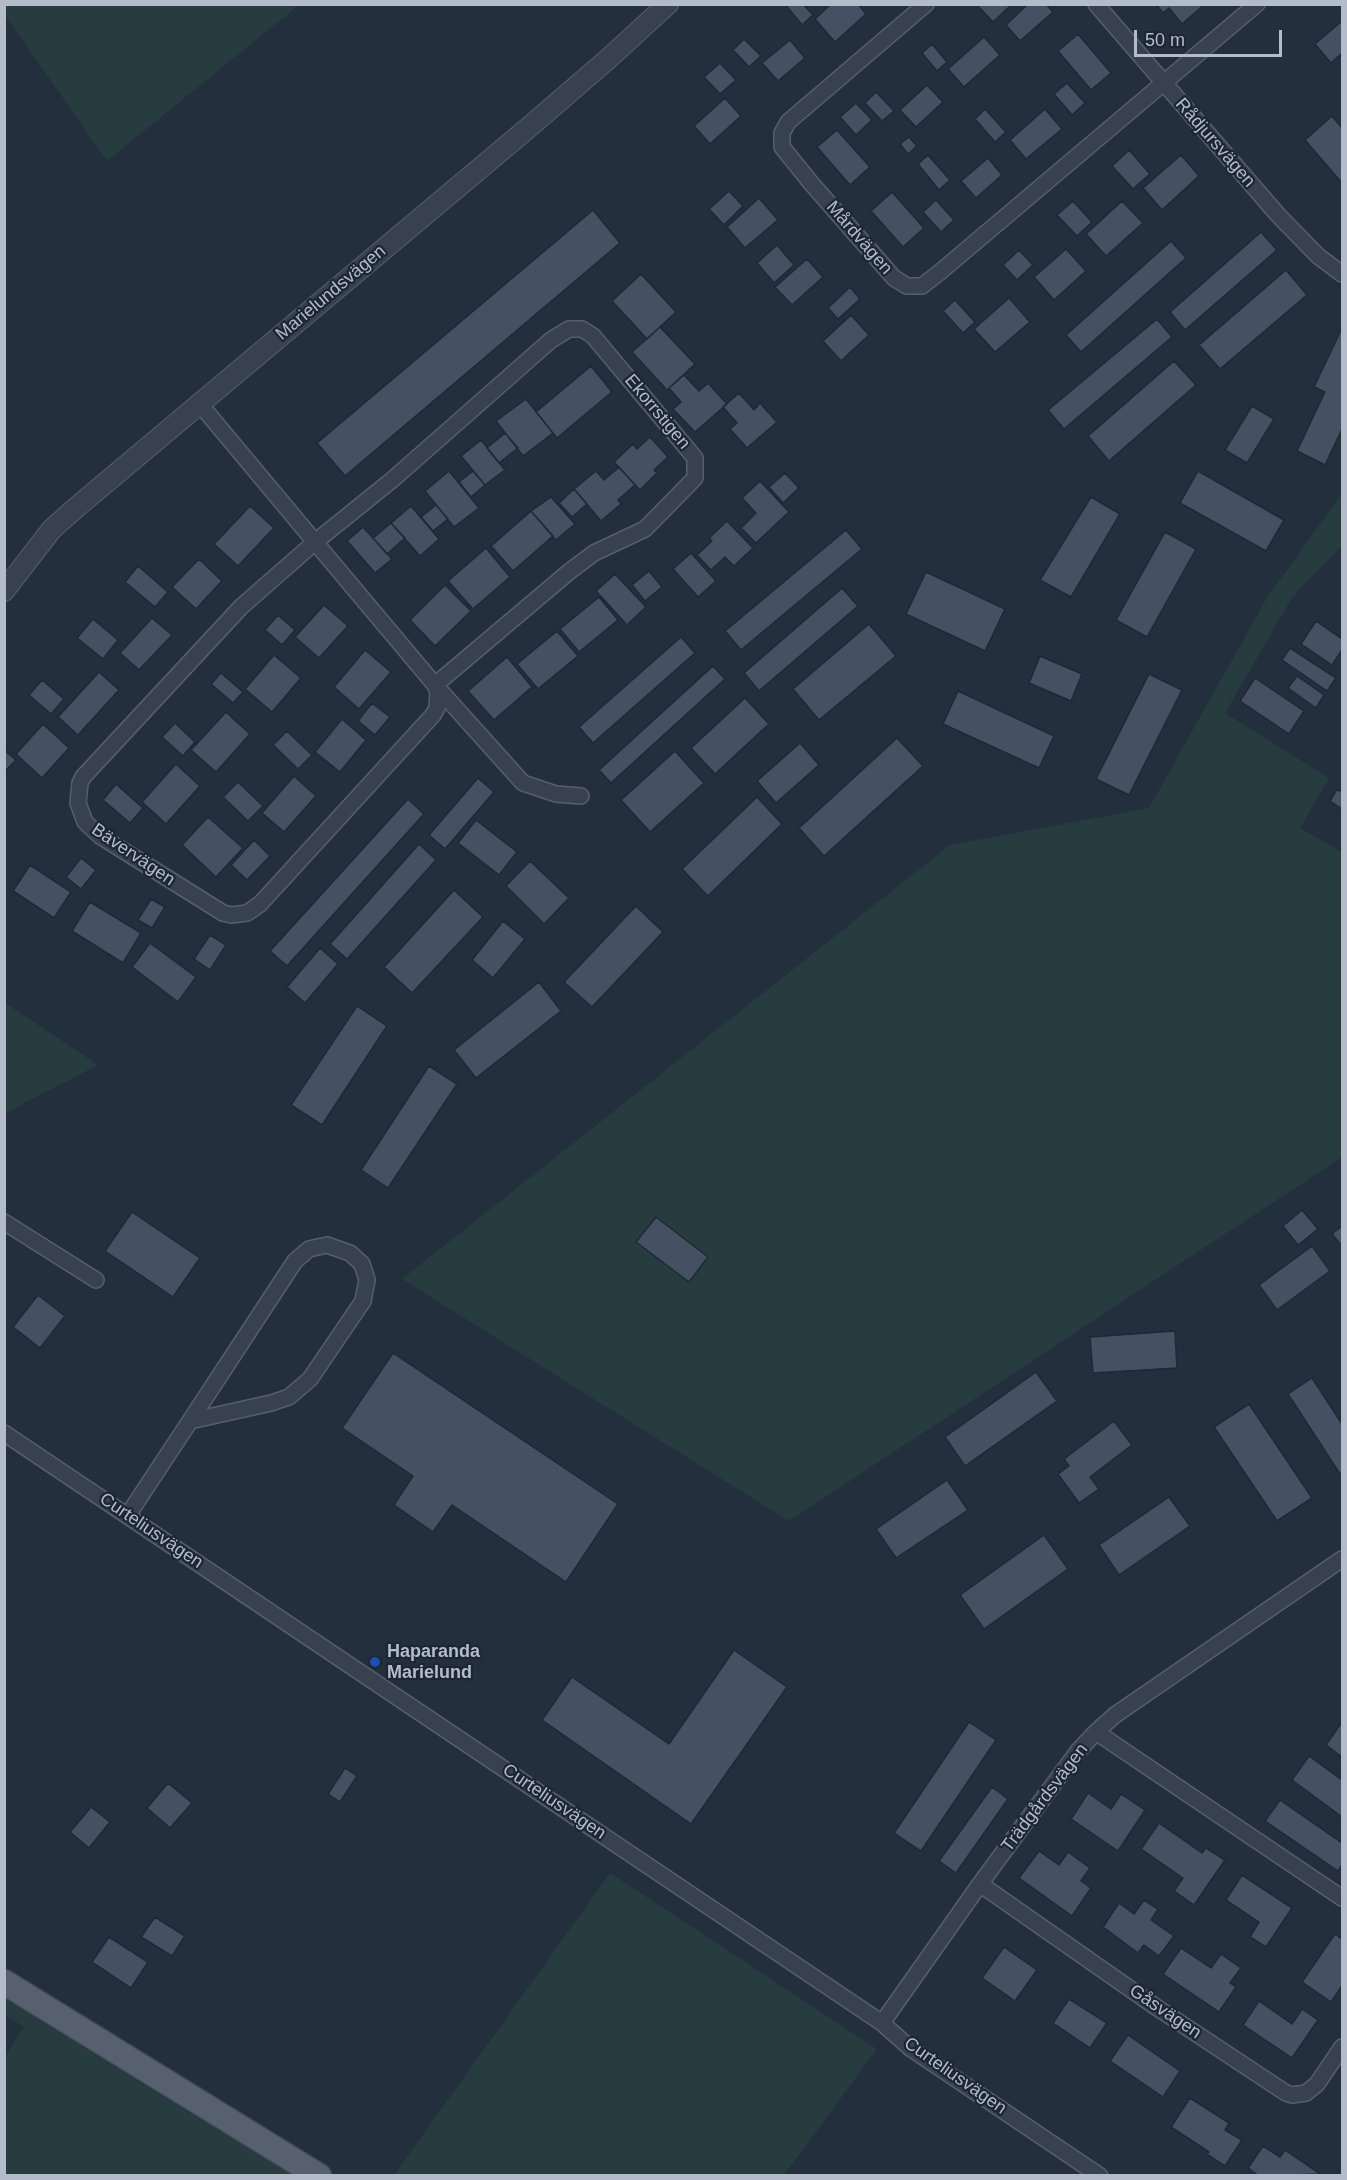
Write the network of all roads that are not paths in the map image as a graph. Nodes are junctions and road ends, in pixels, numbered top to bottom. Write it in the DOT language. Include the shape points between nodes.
graph roads {
  1 [pos="668,4"];
  2 [pos="926,4"];
  3 [pos="1096,4"];
  4 [pos="1257,4"];
  5 [pos="1164,84"];
  6 [pos="1342,274"];
  7 [pos="199,403"];
  8 [pos="315,542"];
  9 [pos="4,591"];
  10 [pos="435,685"];
  11 [pos="581,796"];
  12 [pos="4,1222"];
  13 [pos="96,1280"];
  14 [pos="190,1420"];
  15 [pos="4,1433"];
  16 [pos="128,1515"];
  17 [pos="1342,1559"];
  18 [pos="1096,1732"];
  19 [pos="980,1884"];
  20 [pos="1342,1898"];
  21 [pos="4,1982"];
  22 [pos="882,2023"];
  23 [pos="1342,2047"];
  24 [pos="319,2175"];
  25 [pos="1100,2175"];
  1 -- 7 [label="street, Marielundsvägen" via="528,128"];
  2 -- 5 [label="street, Mårdvägen" via="788,122 782,134 782,147 811,183 894,278 907,286 922,286 940,272"];
  3 -- 5 [label="street, Rådjursvägen"];
  4 -- 5 [label="street, Mårdvägen"];
  5 -- 6 [label="street, Rådjursvägen" via="1278,215 1318,256"];
  7 -- 8 [label="street"];
  7 -- 9 [label="street, Marielundsvägen" via="52,529"];
  8 -- 10 [label="street"];
  8 -- 10 [label="street, Bävervägen" via="241,607 83,777 78,803 85,822 100,836 223,913 247,913 260,904 433,715 437,708"];
  8 -- 10 [label="street, Ekorrstigen" via="551,340 569,329 582,329 593,336 668,424 695,458 695,478 691,484 645,529 594,553"];
  10 -- 11 [label="street" via="523,783 556,794"];
  12 -- 13 [label="street"];
  14 -- 14 [label="street" via="295,1261 309,1249 327,1245 350,1253 362,1264 367,1280 363,1301 310,1379 289,1397"];
  14 -- 16 [label="street"];
  15 -- 16 [label="street, Curteliusvägen"];
  16 -- 22 [label="street, Curteliusvägen"];
  17 -- 18 [label="street, Trädgårdsvägen"];
  18 -- 19 [label="street, Trädgårdsvägen"];
  18 -- 20 [label="street"];
  19 -- 22 [label="street, Trädgårdsvägen"];
  19 -- 23 [label="street, Gåsvägen" via="1286,2093 1306,2093 1317,2084"];
  21 -- 24 [label="main road"];
  22 -- 25 [label="street, Curteliusvägen" via="910,2048"];
}
